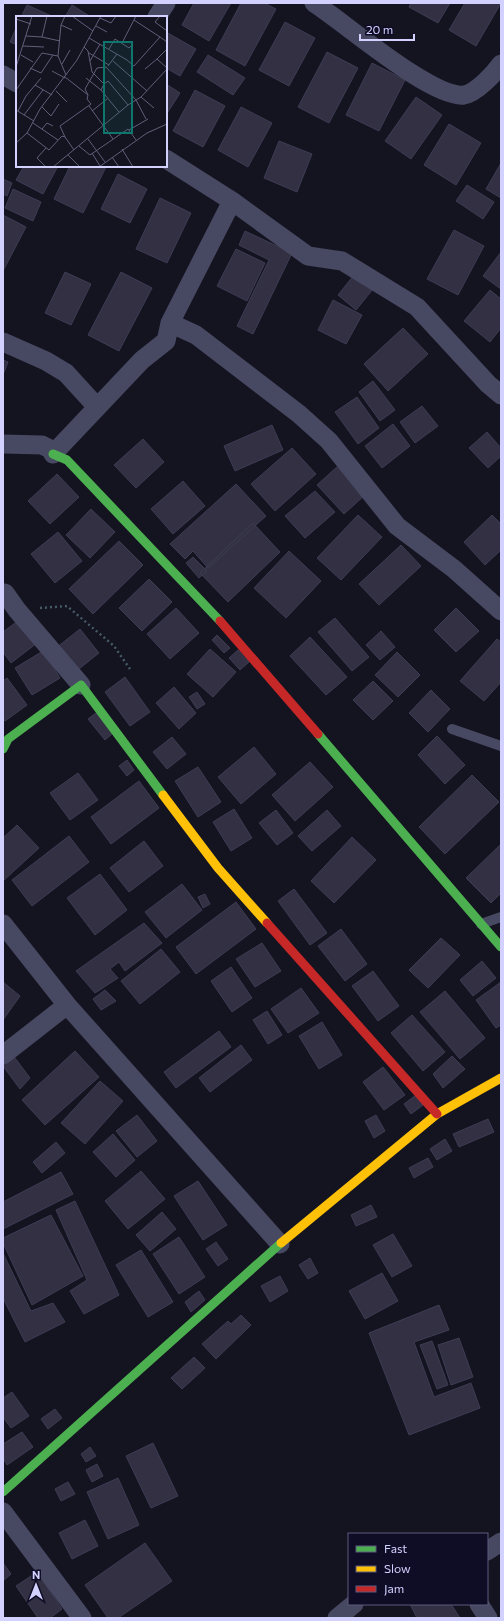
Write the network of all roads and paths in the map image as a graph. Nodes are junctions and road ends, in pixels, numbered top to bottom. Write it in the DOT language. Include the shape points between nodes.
graph roads {
  1 [pos="166,3"];
  2 [pos="314,3"];
  3 [pos="334,8"];
  4 [pos="158,16"];
  5 [pos="501,64"];
  6 [pos="3,75"];
  7 [pos="16,82"];
  8 [pos="167,160"];
  9 [pos="232,201"];
  10 [pos="170,323"];
  11 [pos="3,342"];
  12 [pos="501,395"];
  13 [pos="97,407"];
  14 [pos="3,444"];
  15 [pos="53,454"];
  16 [pos="4,593"];
  17 [pos="17,610"];
  18 [pos="501,611"];
  19 [pos="130,669"];
  20 [pos="81,685"];
  21 [pos="452,729"];
  22 [pos="5,741"];
  23 [pos="501,746"];
  24 [pos="501,917"];
  25 [pos="3,924"];
  26 [pos="481,924"];
  27 [pos="501,947"];
  28 [pos="67,1005"];
  29 [pos="3,1055"];
  30 [pos="501,1078"];
  31 [pos="437,1114"];
  32 [pos="280,1244"];
  33 [pos="3,1492"];
  34 [pos="3,1512"];
  35 [pos="501,1542"];
  36 [pos="488,1550"];
  37 [pos="353,1605"];
  38 [pos="479,1605"];
  39 [pos="82,1618"];
  40 [pos="337,1618"];
  41 [pos="488,1618"];
  1 -- 4 [label="street"];
  2 -- 3 [label="street"];
  3 -- 5 [label="street" via="369,45 449,94 465,95 479,88"];
  6 -- 7 [label="street"];
  8 -- 9 [label="street"];
  9 -- 10 [label="street"];
  9 -- 12 [label="street" via="308,256 342,261 417,307"];
  10 -- 13 [label="street" via="166,341 142,360"];
  10 -- 18 [label="street" via="196,336 299,414 329,441 397,526 454,569"];
  11 -- 13 [label="street" via="46,361 66,374"];
  13 -- 15 [label="street"];
  14 -- 15 [label="street" via="42,445 54,451"];
  15 -- 26 [label="street" via="68,460 235,637"];
  16 -- 17 [label="street"];
  17 -- 19 [label="path" via="67,606 114,646"];
  17 -- 20 [label="street"];
  20 -- 22 [label="street"];
  20 -- 31 [label="street" via="218,868"];
  21 -- 23 [label="lane"];
  24 -- 26 [label="lane"];
  25 -- 28 [label="street"];
  26 -- 27 [label="street"];
  28 -- 29 [label="street"];
  28 -- 32 [label="street"];
  30 -- 31 [label="street"];
  31 -- 32 [label="street"];
  32 -- 33 [label="street"];
  34 -- 39 [label="street"];
  35 -- 36 [label="street"];
  37 -- 40 [label="street"];
  38 -- 41 [label="street"];
}
